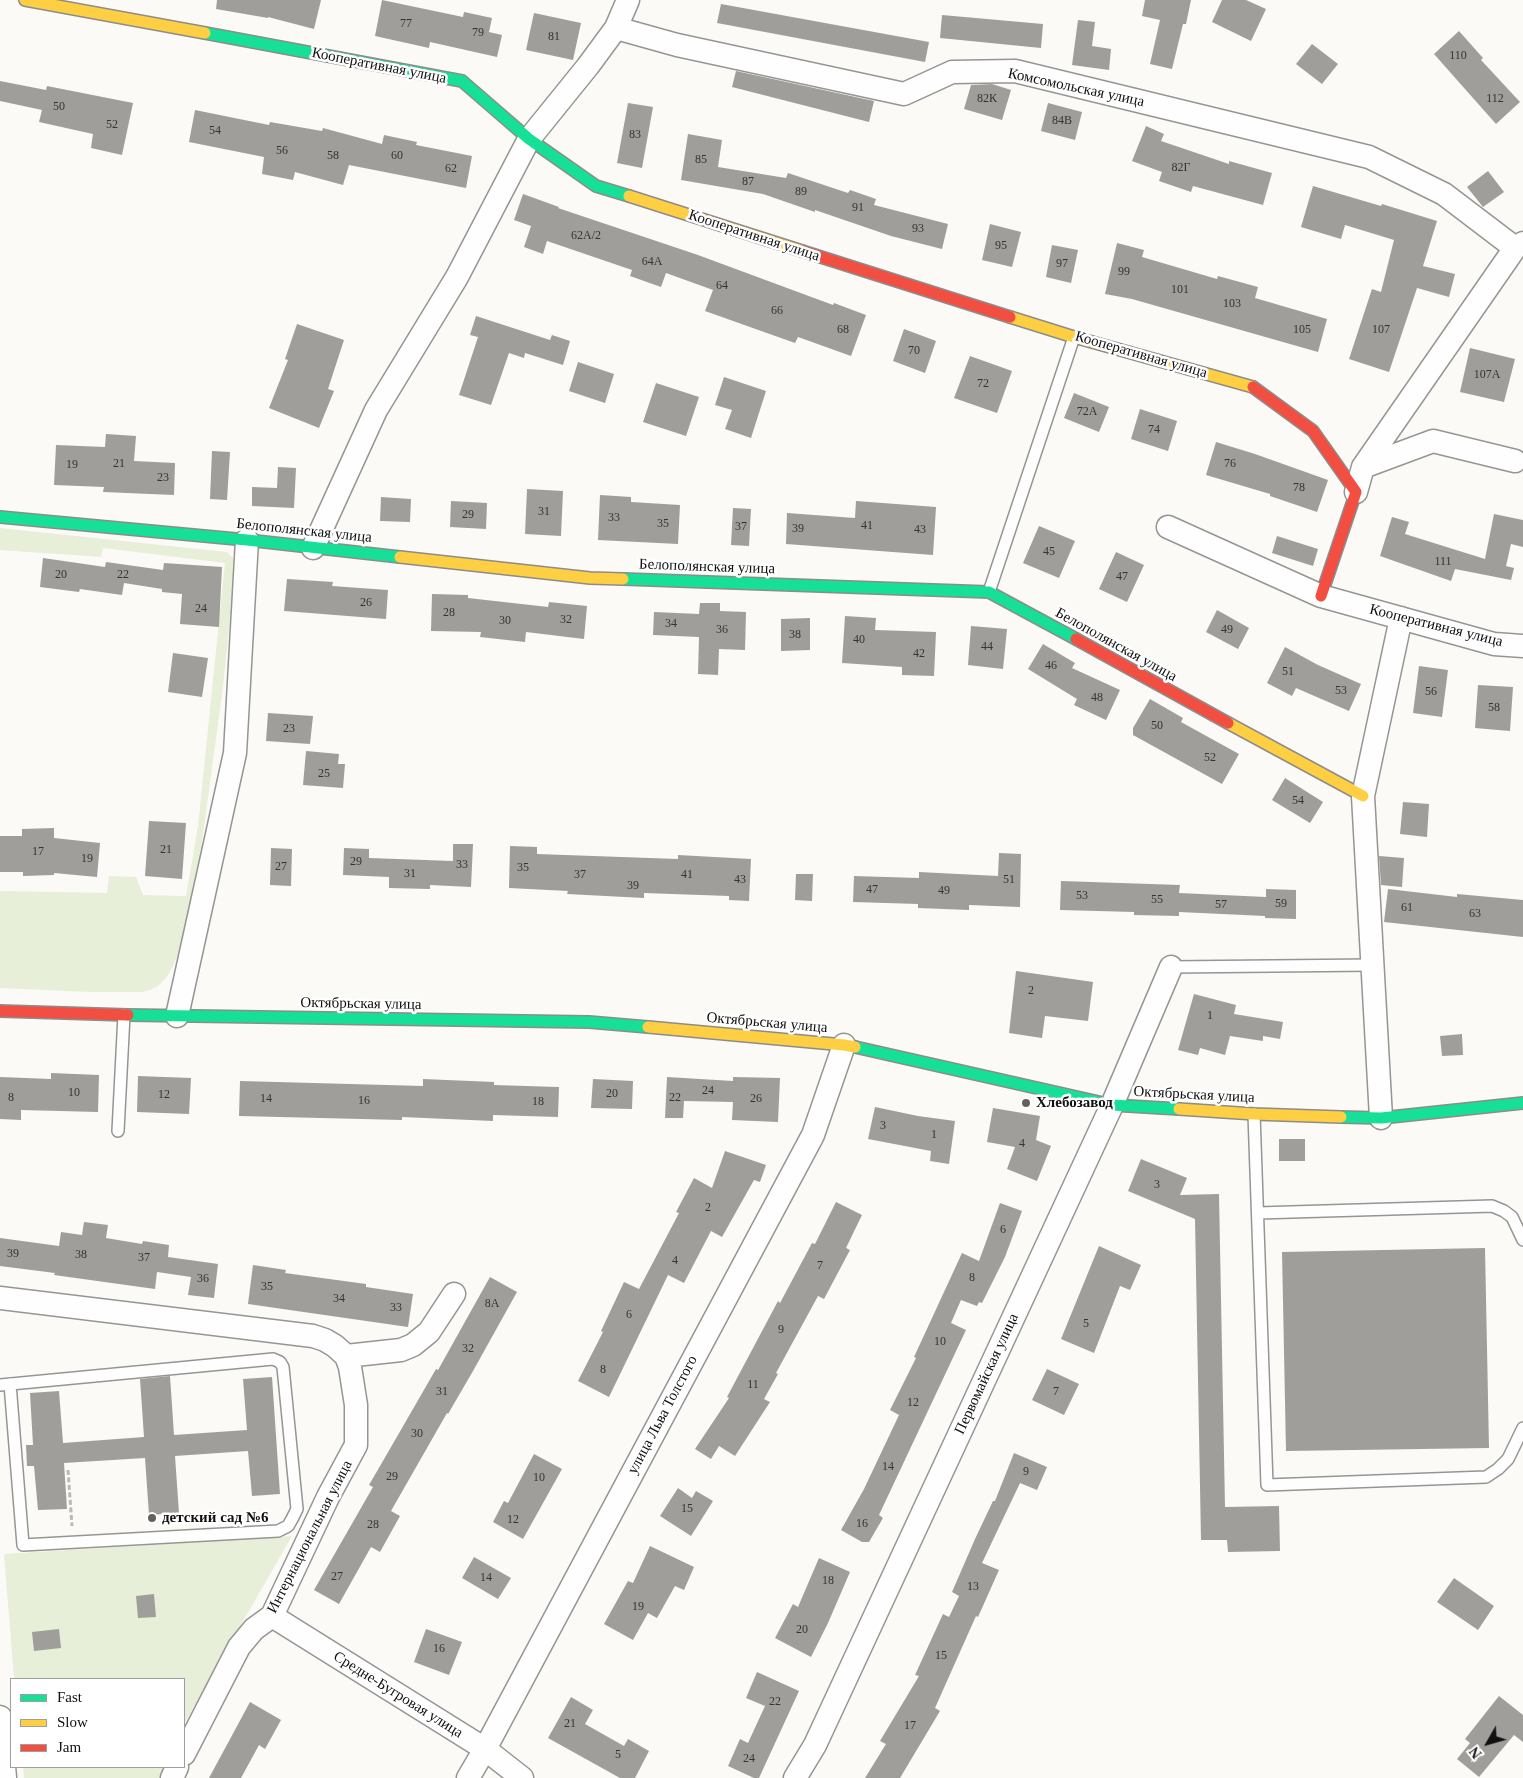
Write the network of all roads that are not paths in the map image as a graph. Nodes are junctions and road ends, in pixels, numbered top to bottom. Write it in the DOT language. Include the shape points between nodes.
graph roads {
  1 [pos="25,0"];
  2 [pos="628,0"];
  3 [pos="616,28"];
  4 [pos="529,139"];
  5 [pos="1519,246"];
  6 [pos="1074,337"];
  7 [pos="1515,461"];
  8 [pos="1363,467"];
  9 [pos="1356,492"];
  10 [pos="0,518"];
  11 [pos="1168,527"];
  12 [pos="247,540"];
  13 [pos="313,548"];
  14 [pos="989,592"];
  15 [pos="1321,596"];
  16 [pos="1401,618"];
  17 [pos="1523,646"];
  18 [pos="1363,796"];
  19 [pos="1372,965"];
  20 [pos="1171,967"];
  21 [pos="0,1011"];
  22 [pos="124,1015"];
  23 [pos="177,1016"];
  24 [pos="844,1045"];
  25 [pos="1523,1103"];
  26 [pos="1112,1105"];
  27 [pos="1254,1114"];
  28 [pos="1381,1118"];
  29 [pos="118,1132"];
  30 [pos="1258,1213"];
  31 [pos="1523,1240"];
  32 [pos="454,1294"];
  33 [pos="0,1298"];
  34 [pos="346,1356"];
  35 [pos="5,1384"];
  36 [pos="1523,1428"];
  37 [pos="272,1616"];
  38 [pos="0,1717"];
  39 [pos="485,1749"];
  40 [pos="185,1752"];
  41 [pos="5,1778"];
  42 [pos="468,1778"];
  43 [pos="522,1778"];
  44 [pos="795,1778"];
  1 -- 4 [label="street, Кооперативная улица" via="462,81"];
  2 -- 3 [label="street"];
  3 -- 4 [label="street"];
  3 -- 5 [label="street, Комсомольская улица" via="677,45 904,94 952,72 1015,71 1369,157 1444,194"];
  4 -- 6 [label="street, Кооперативная улица" via="596,186"];
  4 -- 13 [label="street" via="457,277 376,410"];
  5 -- 8 [label="street"];
  6 -- 9 [label="street, Кооперативная улица" via="1254,387 1313,431"];
  6 -- 14 [label="lane"];
  7 -- 8 [label="street" via="1433,441"];
  8 -- 9 [label="street"];
  9 -- 15 [label="street"];
  10 -- 12 [label="street, Белополянская улица"];
  11 -- 15 [label="street, Кооперативная улица"];
  12 -- 13 [label="street, Белополянская улица"];
  12 -- 23 [label="street" via="235,752"];
  13 -- 14 [label="street, Белополянская улица" via="590,578"];
  14 -- 18 [label="street, Белополянская улица"];
  15 -- 16 [label="street, Кооперативная улица"];
  16 -- 17 [label="street, Кооперативная улица" via="1494,644"];
  16 -- 18 [label="street"];
  18 -- 19 [label="street"];
  19 -- 20 [label="lane"];
  19 -- 28 [label="street"];
  20 -- 26 [label="street, Первомайская улица"];
  21 -- 22 [label="street, Октябрьская улица"];
  22 -- 23 [label="street, Октябрьская улица"];
  22 -- 29 [label="lane"];
  23 -- 24 [label="street, Октябрьская улица" via="589,1022"];
  24 -- 26 [label="street, Октябрьская улица"];
  24 -- 39 [label="street, улица Льва Толстого" via="812,1135"];
  25 -- 28 [label="street, Октябрьская улица"];
  26 -- 27 [label="street, Октябрьская улица"];
  26 -- 44 [label="street, Первомайская улица" via="815,1745"];
  27 -- 28 [label="street, Октябрьская улица"];
  27 -- 30 [label="lane"];
  30 -- 31 [label="lane" via="1492,1206 1512,1217"];
  30 -- 36 [label="lane" via="1267,1485 1486,1477 1498,1470 1508,1458"];
  32 -- 34 [label="street" via="429,1332 413,1345 389,1352"];
  33 -- 34 [label="street" via="313,1336 330,1343"];
  34 -- 37 [label="street, Интернациональная улица" via="356,1405 356,1445"];
  35 -- 35 [label="lane" via="23,1545 278,1531 288,1526 297,1509 283,1367 273,1359"];
  37 -- 39 [label="street, Средне-Бугровая улица"];
  37 -- 40 [label="street, Интернациональная улица" via="254,1629 239,1647"];
  38 -- 41 [label="street"];
  39 -- 42 [label="street, улица Льва Толстого"];
  39 -- 43 [label="street, Средне-Бугровая улица"];
}
